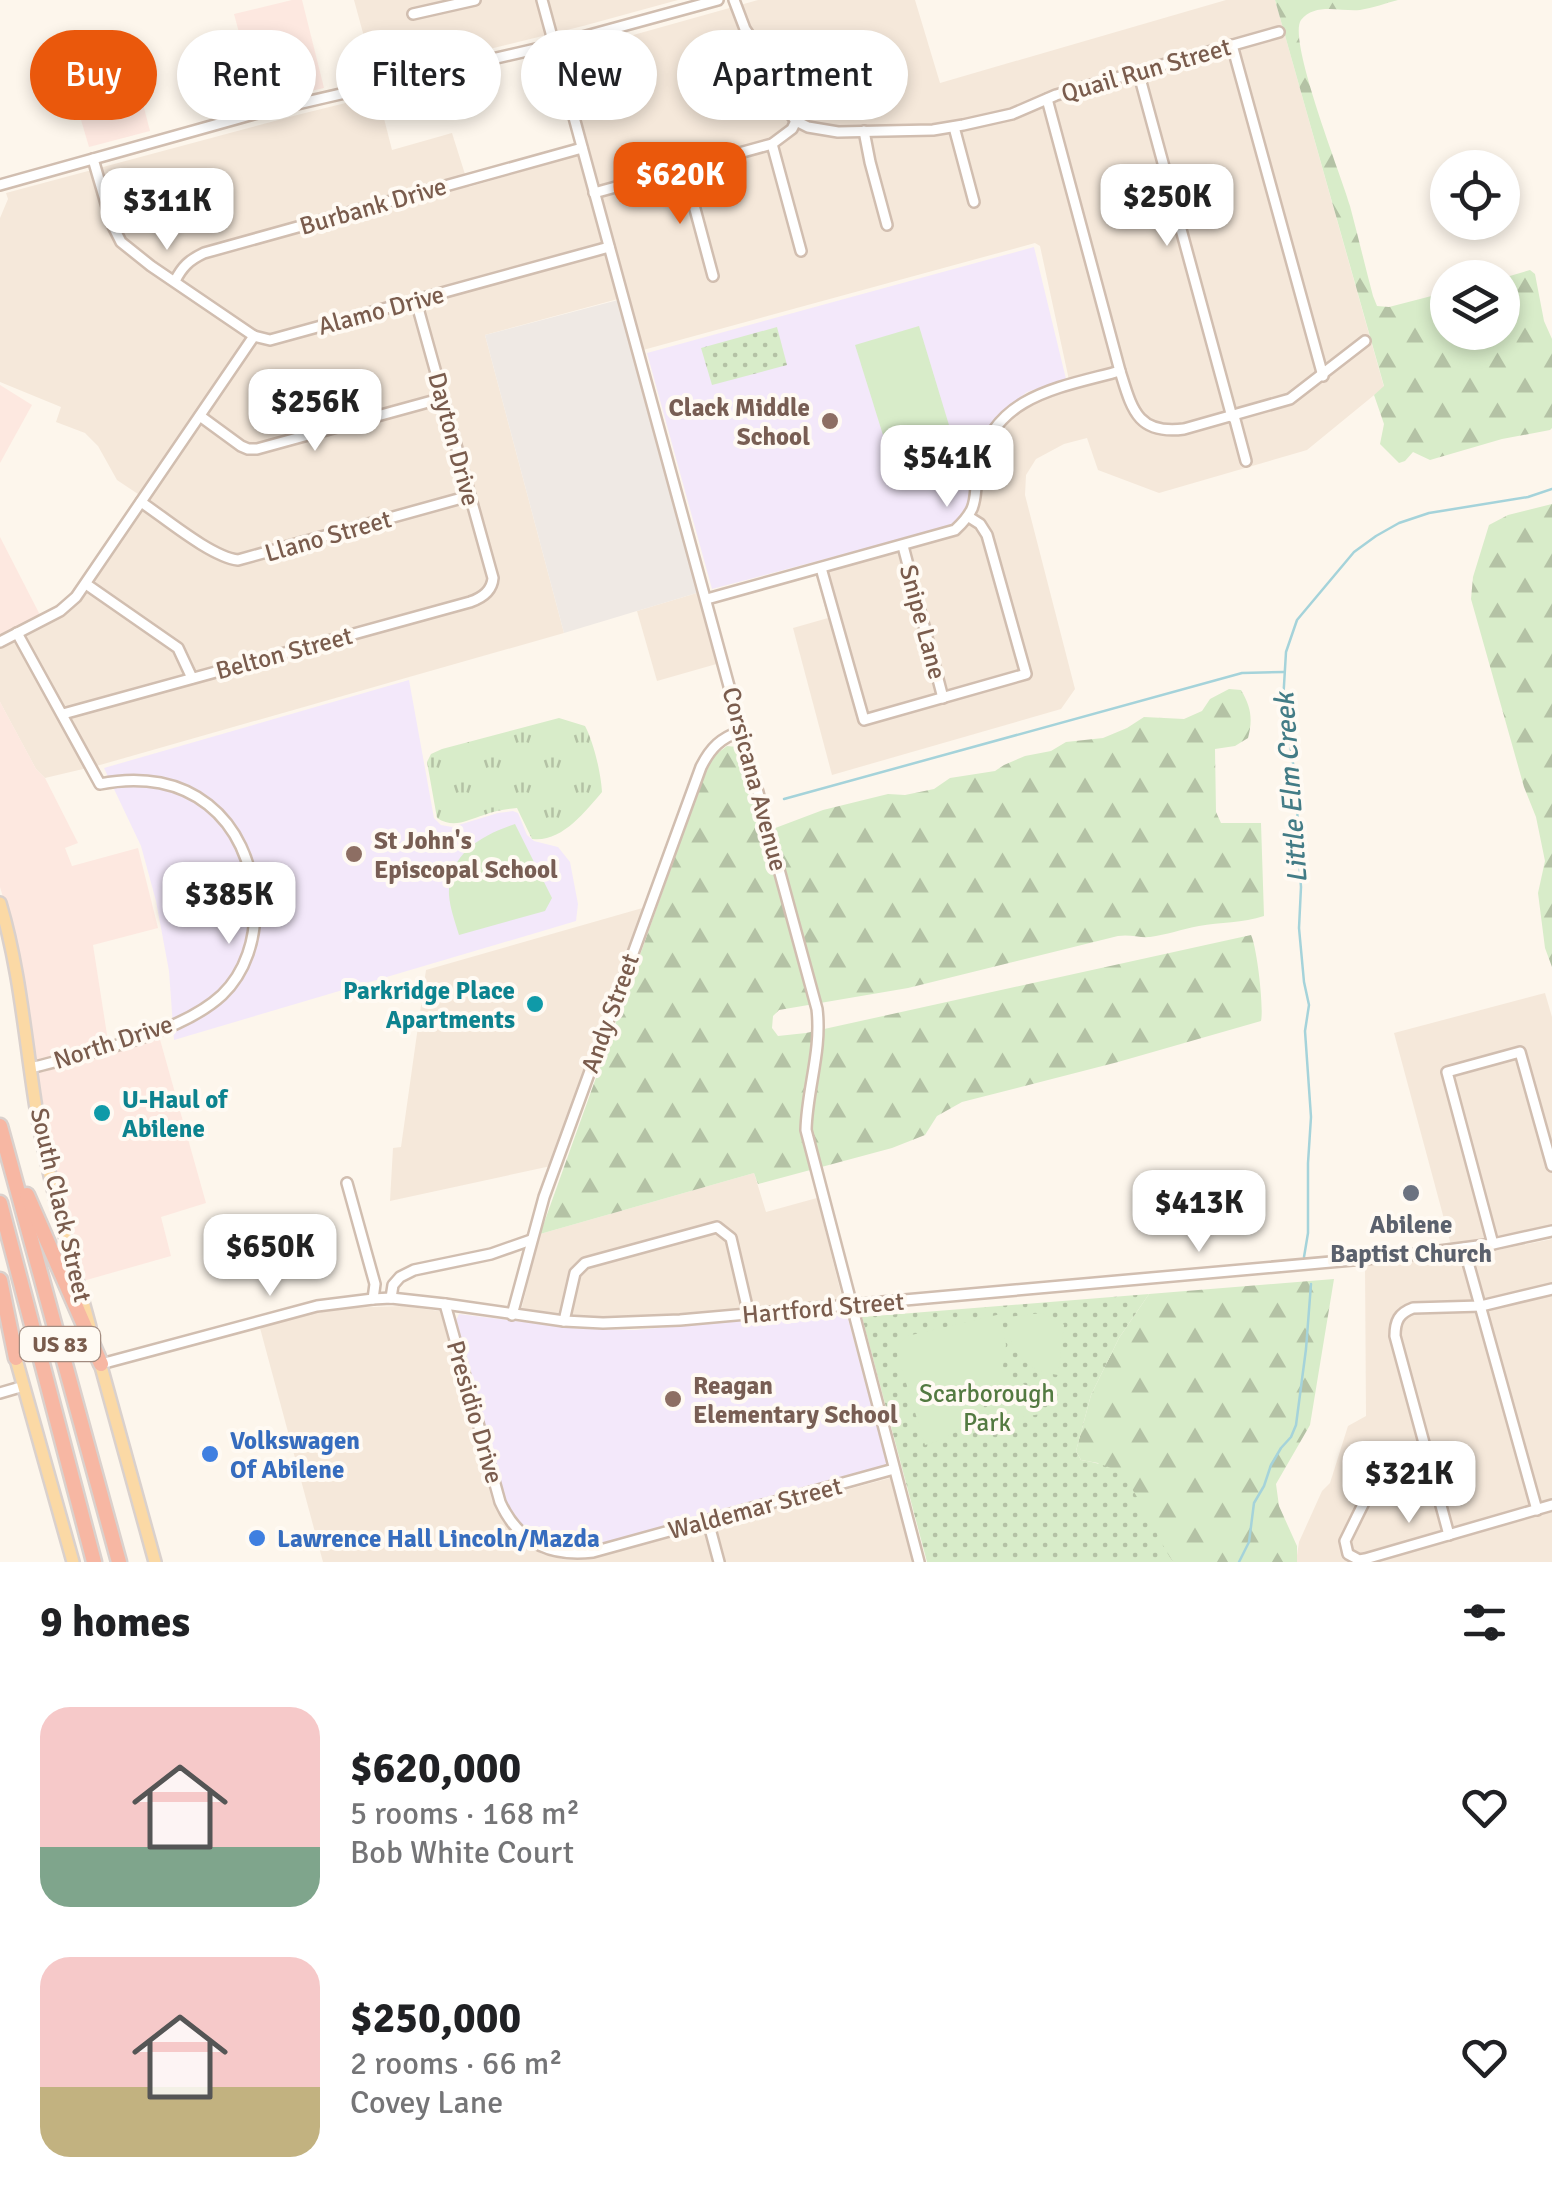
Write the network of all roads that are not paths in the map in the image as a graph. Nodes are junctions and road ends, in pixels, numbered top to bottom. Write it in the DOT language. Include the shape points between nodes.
graph roads {
  1 [pos="475,0"];
  2 [pos="542,0"];
  3 [pos="718,0"];
  4 [pos="734,0"];
  5 [pos="414,14"];
  6 [pos="549,30"];
  7 [pos="608,30"];
  8 [pos="1278,32"];
  9 [pos="1232,44"];
  10 [pos="521,52"];
  11 [pos="1138,72"];
  12 [pos="1046,99"];
  13 [pos="574,120"];
  14 [pos="796,121"];
  15 [pos="954,128"];
  16 [pos="864,131"];
  17 [pos="772,144"];
  18 [pos="582,148"];
  19 [pos="93,159"];
  20 [pos="684,168"];
  21 [pos="0,186"];
  22 [pos="594,193"];
  23 [pos="974,202"];
  24 [pos="887,225"];
  25 [pos="608,247"];
  26 [pos="800,252"];
  27 [pos="713,276"];
  28 [pos="174,281"];
  29 [pos="416,301"];
  30 [pos="254,336"];
  31 [pos="1365,341"];
  32 [pos="1120,371"];
  33 [pos="1323,376"];
  34 [pos="442,398"];
  35 [pos="200,416"];
  36 [pos="1233,416"];
  37 [pos="1246,461"];
  38 [pos="470,496"];
  39 [pos="141,502"];
  40 [pos="969,517"];
  41 [pos="903,546"];
  42 [pos="821,568"];
  43 [pos="493,578"];
  44 [pos="86,584"];
  45 [pos="707,599"];
  46 [pos="17,633"];
  47 [pos="0,642"];
  48 [pos="192,678"];
  49 [pos="943,698"];
  50 [pos="63,714"];
  51 [pos="742,731"];
  52 [pos="0,903"];
  53 [pos="31,1068"];
  54 [pos="0,1124"];
  55 [pos="1552,1166"];
  56 [pos="348,1183"];
  57 [pos="0,1203"];
  58 [pos="1552,1232"];
  59 [pos="530,1240"];
  60 [pos="1493,1244"];
  61 [pos="1464,1248"];
  62 [pos="0,1280"];
  63 [pos="1552,1289"];
  64 [pos="372,1298"];
  65 [pos="391,1298"];
  66 [pos="0,1304"];
  67 [pos="445,1304"];
  68 [pos="850,1306"];
  69 [pos="1481,1306"];
  70 [pos="512,1315"];
  71 [pos="749,1315"];
  72 [pos="564,1321"];
  73 [pos="16,1358"];
  74 [pos="100,1364"];
  75 [pos="24,1386"];
  76 [pos="0,1393"];
  77 [pos="1425,1448"];
  78 [pos="894,1470"];
  79 [pos="1552,1505"];
  80 [pos="1537,1510"];
  81 [pos="708,1521"];
  82 [pos="1449,1534"];
  83 [pos="550,1550"];
  84 [pos="73,1562"];
  85 [pos="94,1562"];
  86 [pos="119,1562"];
  87 [pos="155,1562"];
  88 [pos="546,1562"];
  89 [pos="718,1562"];
  90 [pos="919,1562"];
  1 -- 5 [label="street"];
  2 -- 6 [label="street, Corsicana Avenue"];
  3 -- 7 [label="street"];
  4 -- 14 [label="street"];
  8 -- 9 [label="street, Quail Run Street"];
  9 -- 11 [label="street, Quail Run Street"];
  9 -- 33 [label="street"];
  10 -- 19 [label="street"];
  11 -- 12 [label="street, Quail Run Street"];
  11 -- 36 [label="street"];
  12 -- 15 [label="street, Quail Run Street"];
  12 -- 32 [label="street"];
  13 -- 18 [label="street, Corsicana Avenue"];
  14 -- 16 [label="street, Quail Run Street" via="820,131"];
  14 -- 17 [label="street"];
  15 -- 16 [label="street, Quail Run Street"];
  15 -- 23 [label="street"];
  16 -- 24 [label="street"];
  17 -- 20 [label="street"];
  17 -- 26 [label="street"];
  18 -- 22 [label="street, Corsicana Avenue"];
  18 -- 28 [label="street, Burbank Drive" via="204,253"];
  19 -- 21 [label="street"];
  19 -- 28 [label="street" via="122,242"];
  20 -- 22 [label="street"];
  20 -- 27 [label="street"];
  22 -- 25 [label="street, Corsicana Avenue"];
  25 -- 29 [label="street, Alamo Drive"];
  25 -- 45 [label="street, Corsicana Avenue"];
  28 -- 30 [label="street"];
  29 -- 30 [label="street, Alamo Drive" via="270,340"];
  29 -- 34 [label="street, Dayton Drive"];
  30 -- 35 [label="street"];
  31 -- 33 [label="street"];
  32 -- 36 [label="street" via="1132,407 1148,426 1168,431"];
  32 -- 40 [label="street" via="1041,393 1013,409 984,448"];
  33 -- 36 [label="street" via="1290,399"];
  34 -- 35 [label="street" via="257,449 241,446"];
  34 -- 38 [label="street, Dayton Drive"];
  35 -- 39 [label="street"];
  36 -- 37 [label="street"];
  38 -- 39 [label="street, Llano Street" via="238,560"];
  38 -- 43 [label="street, Dayton Drive"];
  39 -- 44 [label="street"];
  40 -- 41 [label="street" via="955,530"];
  40 -- 49 [label="street" via="987,535 1026,674"];
  41 -- 42 [label="street"];
  41 -- 49 [label="street, Snipe Lane"];
  42 -- 45 [label="street"];
  42 -- 49 [label="street" via="864,720"];
  43 -- 48 [label="street, Belton Street" via="478,600"];
  44 -- 46 [label="street" via="70,604"];
  44 -- 48 [label="street" via="178,648"];
  45 -- 51 [label="street, Corsicana Avenue"];
  46 -- 47 [label="street"];
  46 -- 50 [label="street"];
  48 -- 50 [label="street, Belton Street"];
  50 -- 53 [label="street, North Drive" via="100,784 149,779 200,798 225,821 250,870 255,914 240,972 194,1014"];
  51 -- 59 [label="street, Andy Street" via="718,742 701,767"];
  51 -- 68 [label="street, Corsicana Avenue" via="818,1009 806,1130"];
  52 -- 53 [label="main road, South Clack Street"];
  53 -- 74 [label="main road, South Clack Street" via="58,1209"];
  54 -- 74 [label="highway"];
  54 -- 86 [label="highway, US 83"];
  55 -- 60 [label="street" via="1520,1052 1447,1072"];
  56 -- 64 [label="street" via="375,1284"];
  57 -- 85 [label="highway, US 83"];
  58 -- 60 [label="street, Hartford Street"];
  59 -- 65 [label="street" via="414,1270 393,1284"];
  59 -- 70 [label="street, Andy Street"];
  60 -- 61 [label="street, Hartford Street"];
  61 -- 68 [label="street, Hartford Street"];
  61 -- 69 [label="street"];
  62 -- 73 [label="highway"];
  63 -- 69 [label="street"];
  64 -- 65 [label="street, Hartford Street"];
  64 -- 74 [label="street, Hartford Street" via="317,1306"];
  65 -- 67 [label="street, Hartford Street"];
  66 -- 73 [label="main road"];
  67 -- 70 [label="street, Hartford Street"];
  67 -- 83 [label="street, Presidio Drive" via="500,1502 508,1519"];
  68 -- 71 [label="street, Hartford Street"];
  68 -- 78 [label="street, Corsicana Avenue"];
  69 -- 77 [label="street" via="1412,1308 1398,1318 1395,1336"];
  69 -- 80 [label="street"];
  70 -- 72 [label="street, Hartford Street"];
  71 -- 72 [label="street, Hartford Street"];
  71 -- 72 [label="street" via="731,1238 717,1227 584,1262"];
  73 -- 75 [label="main road"];
  74 -- 87 [label="main road, South Clack Street"];
  75 -- 76 [label="street"];
  75 -- 84 [label="main road"];
  77 -- 82 [label="street"];
  77 -- 82 [label="street" via="1387,1462 1345,1548 1365,1559"];
  78 -- 81 [label="street, Waldemar Street"];
  78 -- 90 [label="street, Corsicana Avenue"];
  79 -- 80 [label="street"];
  80 -- 82 [label="street"];
  81 -- 83 [label="street, Waldemar Street" via="593,1552"];
  81 -- 89 [label="street"];
  83 -- 88 [label="street"];
}
